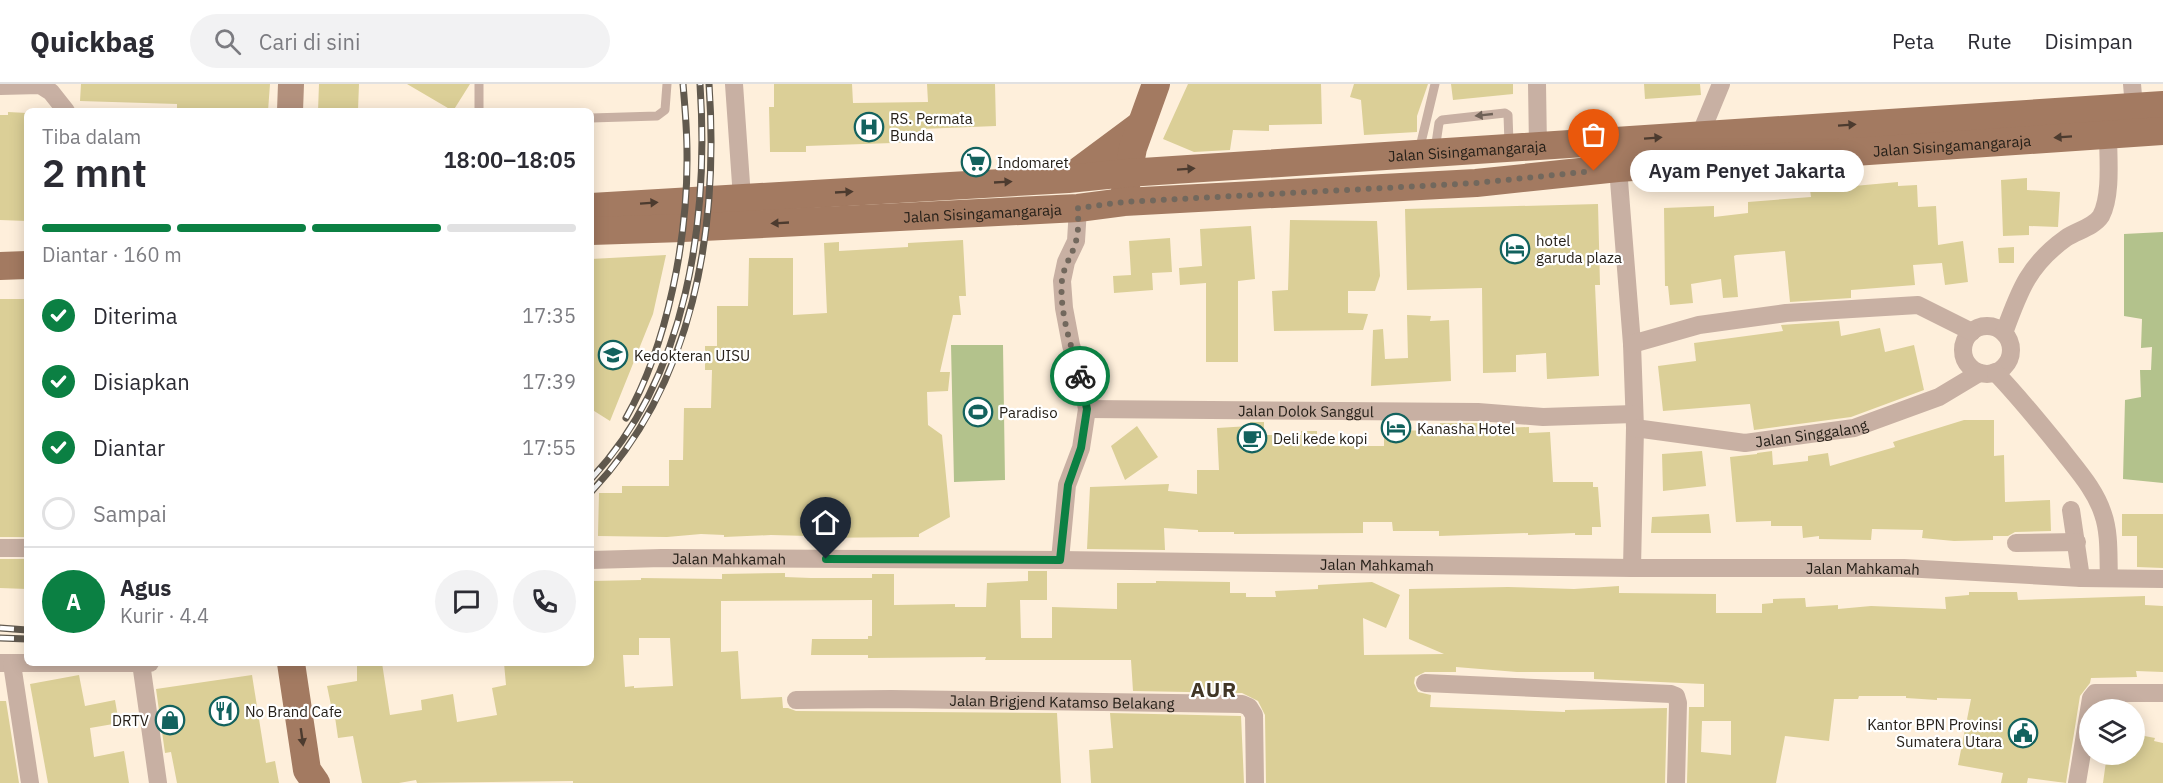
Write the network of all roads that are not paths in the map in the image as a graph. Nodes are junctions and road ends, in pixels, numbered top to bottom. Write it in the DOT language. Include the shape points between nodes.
graph roads {
  1 [pos="291,84"];
  2 [pos="479,84"];
  3 [pos="667,84"];
  4 [pos="734,84"];
  5 [pos="1156,84"];
  6 [pos="1435,84"];
  7 [pos="1537,84"];
  8 [pos="1721,84"];
  9 [pos="0,86"];
  10 [pos="2133,96"];
  11 [pos="2163,105"];
  12 [pos="64,108"];
  13 [pos="290,108"];
  14 [pos="479,108"];
  15 [pos="594,118"];
  16 [pos="1139,126"];
  17 [pos="2163,130"];
  18 [pos="2108,134"];
  19 [pos="1700,135"];
  20 [pos="1538,147"];
  21 [pos="1427,153"];
  22 [pos="1618,168"];
  23 [pos="1127,173"];
  24 [pos="1068,179"];
  25 [pos="969,184"];
  26 [pos="742,198"];
  27 [pos="1124,202"];
  28 [pos="594,207"];
  29 [pos="1078,208"];
  30 [pos="968,213"];
  31 [pos="594,231"];
  32 [pos="24,265"];
  33 [pos="0,267"];
  34 [pos="1972,332"];
  35 [pos="2004,333"];
  36 [pos="1632,344"];
  37 [pos="1987,373"];
  38 [pos="1087,409"];
  39 [pos="1634,421"];
  40 [pos="2071,510"];
  41 [pos="2077,542"];
  42 [pos="2016,543"];
  43 [pos="0,548"];
  44 [pos="24,548"];
  45 [pos="594,560"];
  46 [pos="1060,560"];
  47 [pos="1632,568"];
  48 [pos="2081,578"];
  49 [pos="2109,578"];
  50 [pos="2163,579"];
  51 [pos="6,664"];
  52 [pos="24,664"];
  53 [pos="141,666"];
  54 [pos="291,666"];
  55 [pos="1425,682"];
  56 [pos="2163,693"];
  57 [pos="796,700"];
  58 [pos="308,779"];
  59 [pos="30,783"];
  60 [pos="158,783"];
  61 [pos="1255,783"];
  62 [pos="1676,783"];
  63 [pos="2077,783"];
  1 -- 13 [label="main road"];
  2 -- 14 [label="lane"];
  3 -- 15 [label="lane" via="665,110 657,116"];
  4 -- 26 [label="street"];
  5 -- 16 [label="main road"];
  6 -- 21 [label="lane"];
  7 -- 20 [label="street"];
  8 -- 19 [label="street"];
  9 -- 12 [label="street" via="40,86 51,92"];
  10 -- 11 [label="main road, Jalan Sisingamangaraja"];
  19 -- 10 [label="main road, Jalan Sisingamangaraja, one-way"];
  16 -- 23 [label="main road"];
  16 -- 24 [label="main road"];
  17 -- 18 [label="main road, Jalan Sisingamangaraja"];
  18 -- 22 [label="main road, Jalan Sisingamangaraja, one-way"];
  18 -- 35 [label="street" via="2107,200 2100,216 2036,264 2019,292"];
  20 -- 19 [label="main road, Jalan Sisingamangaraja, one-way"];
  20 -- 21 [label="main road, Jalan Sisingamangaraja"];
  23 -- 21 [label="main road, Jalan Sisingamangaraja, one-way"];
  22 -- 27 [label="main road, Jalan Sisingamangaraja" via="1476,183"];
  22 -- 36 [label="street"];
  23 -- 24 [label="main road, Jalan Sisingamangaraja"];
  23 -- 27 [label="main road"];
  25 -- 24 [label="main road, Jalan Sisingamangaraja, one-way"];
  26 -- 25 [label="main road, Jalan Sisingamangaraja, one-way"];
  25 -- 30 [label="main road"];
  28 -- 26 [label="main road, Jalan Sisingamangaraja, one-way"];
  27 -- 29 [label="main road, Jalan Sisingamangaraja"];
  29 -- 30 [label="main road, Jalan Sisingamangaraja"];
  29 -- 38 [label="street" via="1076,241 1062,281 1071,345"];
  30 -- 31 [label="main road, Jalan Sisingamangaraja, one-way"];
  32 -- 33 [label="main road"];
  34 -- 35 [label="street" via="1988,326"];
  34 -- 36 [label="street" via="1918,305 1786,313 1699,325"];
  34 -- 37 [label="street" via="1965,340 1965,359 1971,367"];
  35 -- 37 [label="street" via="2011,350 2008,359 2003,367"];
  36 -- 39 [label="street"];
  37 -- 39 [label="street, Jalan Singgalang" via="1939,397 1854,428 1745,443"];
  37 -- 49 [label="street" via="2025,405 2087,482 2104,517"];
  38 -- 39 [label="street, Jalan Dolok Sanggul" via="1478,412"];
  38 -- 46 [label="street" via="1081,448 1068,485"];
  39 -- 47 [label="street"];
  40 -- 41 [label="street"];
  41 -- 42 [label="street"];
  41 -- 48 [label="street"];
  43 -- 44 [label="street"];
  45 -- 46 [label="street, Jalan Mahkamah"];
  46 -- 47 [label="street, Jalan Mahkamah"];
  47 -- 48 [label="street, Jalan Mahkamah" via="1904,568"];
  48 -- 49 [label="street, Jalan Mahkamah"];
  49 -- 50 [label="street, Jalan Mahkamah"];
  51 -- 52 [label="street"];
  51 -- 59 [label="street"];
  53 -- 60 [label="street"];
  54 -- 58 [label="main road, one-way"];
  55 -- 62 [label="street" via="1676,696"];
  56 -- 63 [label="street" via="2095,693"];
  57 -- 61 [label="street, Jalan Brigjend Katamso Belakang" via="1242,704 1253,711"];
}
